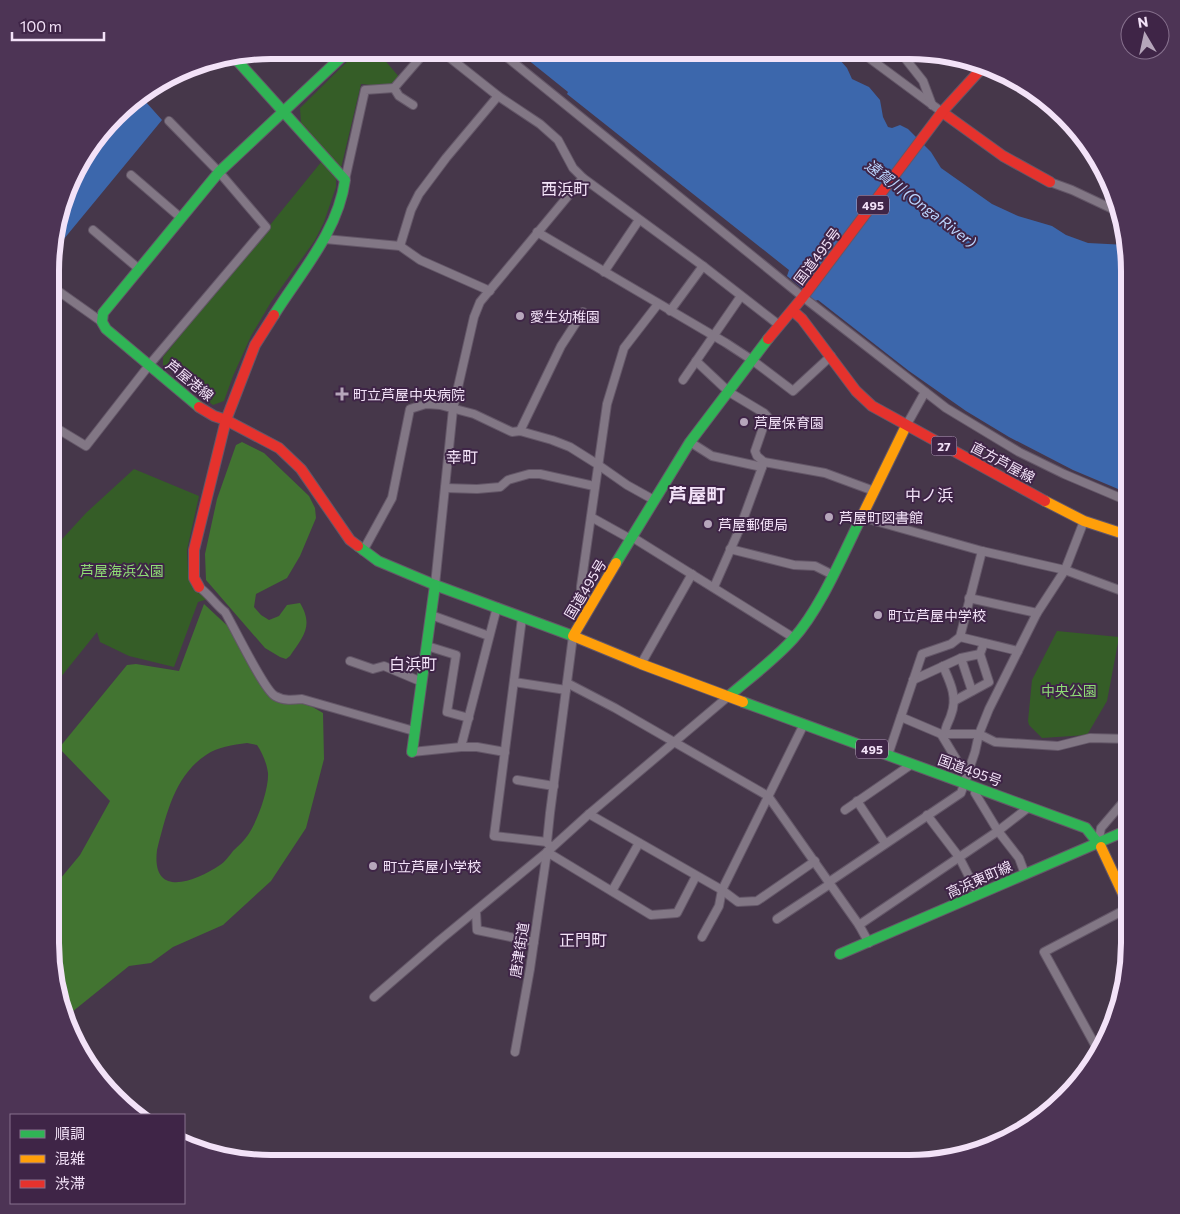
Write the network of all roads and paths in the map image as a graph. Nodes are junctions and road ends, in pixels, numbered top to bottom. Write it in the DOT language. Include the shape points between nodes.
graph roads {
  1 [pos="340,59"];
  2 [pos="419,59"];
  3 [pos="451,59"];
  4 [pos="509,59"];
  5 [pos="870,59"];
  6 [pos="906,59"];
  7 [pos="238,62"];
  8 [pos="979,71"];
  9 [pos="394,88"];
  10 [pos="498,96"];
  11 [pos="413,105"];
  12 [pos="932,105"];
  13 [pos="285,112"];
  14 [pos="942,112"];
  15 [pos="168,120"];
  16 [pos="219,172"];
  17 [pos="131,175"];
  18 [pos="583,178"];
  19 [pos="345,180"];
  20 [pos="1050,182"];
  21 [pos="1112,209"];
  22 [pos="181,218"];
  23 [pos="639,220"];
  24 [pos="93,230"];
  25 [pos="537,232"];
  26 [pos="325,239"];
  27 [pos="400,246"];
  28 [pos="703,266"];
  29 [pos="139,269"];
  30 [pos="604,272"];
  31 [pos="490,290"];
  32 [pos="59,292"];
  33 [pos="742,296"];
  34 [pos="804,297"];
  35 [pos="658,304"];
  36 [pos="792,310"];
  37 [pos="670,311"];
  38 [pos="583,312"];
  39 [pos="102,322"];
  40 [pos="779,325"];
  41 [pos="712,335"];
  42 [pos="831,356"];
  43 [pos="752,360"];
  44 [pos="696,361"];
  45 [pos="150,364"];
  46 [pos="683,380"];
  47 [pos="729,392"];
  48 [pos="925,392"];
  49 [pos="453,409"];
  50 [pos="226,420"];
  51 [pos="906,426"];
  52 [pos="59,430"];
  53 [pos="520,431"];
  54 [pos="690,442"];
  55 [pos="597,464"];
  56 [pos="763,465"];
  57 [pos="594,486"];
  58 [pos="445,488"];
  59 [pos="874,491"];
  60 [pos="1121,498"];
  61 [pos="654,500"];
  62 [pos="591,516"];
  63 [pos="861,517"];
  64 [pos="1084,521"];
  65 [pos="1121,533"];
  66 [pos="632,537"];
  67 [pos="730,549"];
  68 [pos="363,551"];
  69 [pos="982,551"];
  70 [pos="1065,570"];
  71 [pos="692,574"];
  72 [pos="833,575"];
  73 [pos="435,585"];
  74 [pos="199,587"];
  75 [pos="714,587"];
  76 [pos="1121,591"];
  77 [pos="969,598"];
  78 [pos="593,602"];
  79 [pos="497,607"];
  80 [pos="1037,613"];
  81 [pos="431,615"];
  82 [pos="522,618"];
  83 [pos="490,636"];
  84 [pos="573,636"];
  85 [pos="960,637"];
  86 [pos="794,638"];
  87 [pos="984,643"];
  88 [pos="427,646"];
  89 [pos="1018,651"];
  90 [pos="980,654"];
  91 [pos="961,658"];
  92 [pos="350,661"];
  93 [pos="641,664"];
  94 [pos="943,666"];
  95 [pos="914,680"];
  96 [pos="422,682"];
  97 [pos="514,682"];
  98 [pos="567,686"];
  99 [pos="972,692"];
  100 [pos="730,696"];
  101 [pos="954,701"];
  102 [pos="901,717"];
  103 [pos="469,718"];
  104 [pos="804,724"];
  105 [pos="414,731"];
  106 [pos="943,734"];
  107 [pos="979,734"];
  108 [pos="1121,739"];
  109 [pos="674,743"];
  110 [pos="461,746"];
  111 [pos="412,752"];
  112 [pos="505,752"];
  113 [pos="888,755"];
  114 [pos="912,764"];
  115 [pos="517,780"];
  116 [pos="966,780"];
  117 [pos="554,786"];
  118 [pos="977,788"];
  119 [pos="768,796"];
  120 [pos="857,802"];
  121 [pos="1121,805"];
  122 [pos="1029,807"];
  123 [pos="845,810"];
  124 [pos="589,814"];
  125 [pos="927,815"];
  126 [pos="998,831"];
  127 [pos="1121,833"];
  128 [pos="639,843"];
  129 [pos="885,843"];
  130 [pos="1098,843"];
  131 [pos="548,848"];
  132 [pos="958,858"];
  133 [pos="815,861"];
  134 [pos="1025,874"];
  135 [pos="696,876"];
  136 [pos="829,883"];
  137 [pos="722,890"];
  138 [pos="1121,890"];
  139 [pos="612,891"];
  140 [pos="978,894"];
  141 [pos="476,912"];
  142 [pos="1121,912"];
  143 [pos="777,919"];
  144 [pos="859,925"];
  145 [pos="702,937"];
  146 [pos="534,942"];
  147 [pos="869,943"];
  148 [pos="840,954"];
  149 [pos="374,997"];
  150 [pos="1095,1045"];
  151 [pos="515,1052"];
  1 -- 13 [label="main road"];
  2 -- 9 [label="street"];
  3 -- 10 [label="street"];
  4 -- 34 [label="street"];
  5 -- 12 [label="street"];
  6 -- 12 [label="street" via="923,81"];
  7 -- 13 [label="main road"];
  8 -- 14 [label="main road, 国道495号 / 495"];
  9 -- 11 [label="street" via="399,96"];
  9 -- 19 [label="street" via="364,90"];
  10 -- 18 [label="street" via="558,140 573,168"];
  10 -- 27 [label="street" via="419,194"];
  12 -- 14 [label="street"];
  13 -- 16 [label="main road"];
  13 -- 19 [label="main road"];
  14 -- 20 [label="main road" via="996,152"];
  14 -- 34 [label="main road, 国道495号 / 495"];
  15 -- 16 [label="street"];
  16 -- 22 [label="main road"];
  16 -- 45 [label="street" via="266,227"];
  17 -- 22 [label="street"];
  18 -- 23 [label="street"];
  18 -- 25 [label="street"];
  19 -- 26 [label="main road" via="343,195"];
  20 -- 21 [label="street"];
  22 -- 29 [label="main road"];
  23 -- 28 [label="street"];
  23 -- 30 [label="street"];
  24 -- 29 [label="street"];
  25 -- 30 [label="street"];
  25 -- 31 [label="street"];
  26 -- 27 [label="street"];
  26 -- 50 [label="main road" via="255,345"];
  27 -- 31 [label="street" via="420,260"];
  28 -- 33 [label="street"];
  28 -- 37 [label="street"];
  29 -- 39 [label="main road" via="103,313"];
  30 -- 35 [label="street"];
  31 -- 49 [label="street" via="474,317"];
  32 -- 39 [label="street"];
  33 -- 40 [label="street"];
  33 -- 41 [label="street"];
  34 -- 36 [label="main road, 国道495号 / 495"];
  34 -- 48 [label="street"];
  35 -- 37 [label="street"];
  35 -- 55 [label="street" via="624,348 607,404"];
  36 -- 40 [label="main road, 国道495号 / 495"];
  36 -- 42 [label="main road, 直方芦屋線 / 27"];
  37 -- 41 [label="street"];
  38 -- 53 [label="street" via="561,346"];
  39 -- 45 [label="main road, 芦屋港線" via="106,329"];
  40 -- 43 [label="main road, 国道495号 / 495"];
  41 -- 43 [label="street"];
  41 -- 44 [label="street"];
  42 -- 43 [label="street" via="793,391"];
  42 -- 51 [label="main road, 直方芦屋線 / 27" via="856,391 872,406"];
  43 -- 47 [label="main road, 国道495号 / 495"];
  44 -- 46 [label="street"];
  44 -- 47 [label="street"];
  45 -- 50 [label="main road, 芦屋港線" via="200,407"];
  45 -- 52 [label="street" via="86,446"];
  47 -- 54 [label="main road, 国道495号 / 495"];
  47 -- 56 [label="street" via="767,416 755,451"];
  48 -- 51 [label="street"];
  48 -- 60 [label="street" via="1019,452"];
  49 -- 53 [label="street" via="474,414 512,432"];
  49 -- 58 [label="street"];
  49 -- 68 [label="street" via="426,404 410,409 392,498"];
  50 -- 68 [label="main road, 芦屋港線" via="279,448 292,460 350,540"];
  50 -- 74 [label="main road" via="194,550 194,578"];
  51 -- 59 [label="main road"];
  51 -- 64 [label="main road, 直方芦屋線 / 27"];
  53 -- 55 [label="street" via="570,447"];
  54 -- 56 [label="street" via="712,456"];
  54 -- 61 [label="main road, 国道495号 / 495"];
  55 -- 57 [label="street"];
  55 -- 61 [label="street"];
  56 -- 59 [label="street" via="824,473"];
  56 -- 67 [label="street"];
  57 -- 58 [label="street" via="529,474 508,480 500,487"];
  57 -- 62 [label="street"];
  58 -- 73 [label="street"];
  59 -- 63 [label="main road"];
  61 -- 66 [label="main road, 国道495号 / 495"];
  62 -- 66 [label="street"];
  62 -- 78 [label="street" via="580,593"];
  63 -- 69 [label="street"];
  63 -- 72 [label="main road"];
  64 -- 65 [label="main road, 直方芦屋線 / 27"];
  64 -- 70 [label="street"];
  66 -- 71 [label="street"];
  66 -- 78 [label="main road, 国道495号 / 495"];
  67 -- 72 [label="street" via="794,565 815,566"];
  67 -- 75 [label="street"];
  68 -- 73 [label="main road, 芦屋港線" via="378,561"];
  69 -- 70 [label="street"];
  69 -- 77 [label="street"];
  70 -- 76 [label="street"];
  70 -- 80 [label="street"];
  71 -- 75 [label="street"];
  71 -- 93 [label="street"];
  72 -- 86 [label="main road"];
  73 -- 79 [label="main road, 芦屋港線"];
  73 -- 81 [label="main road"];
  74 -- 105 [label="street" via="225,612 273,695 290,700 302,699"];
  75 -- 86 [label="street"];
  77 -- 80 [label="street"];
  77 -- 85 [label="street"];
  78 -- 84 [label="main road, 国道495号 / 495"];
  79 -- 82 [label="main road, 芦屋港線"];
  79 -- 83 [label="street"];
  80 -- 89 [label="street"];
  81 -- 83 [label="street"];
  81 -- 88 [label="main road"];
  82 -- 84 [label="main road, 芦屋港線"];
  82 -- 97 [label="street"];
  83 -- 103 [label="street"];
  84 -- 93 [label="main road, 国道495号 / 495"];
  84 -- 98 [label="street, 唐津街道"];
  85 -- 87 [label="street"];
  85 -- 95 [label="street" via="951,644 922,654"];
  86 -- 100 [label="main road"];
  87 -- 89 [label="street"];
  87 -- 90 [label="street"];
  88 -- 96 [label="main road"];
  88 -- 103 [label="street" via="456,655 447,712"];
  89 -- 107 [label="street"];
  90 -- 91 [label="street"];
  90 -- 99 [label="street" via="989,682"];
  91 -- 94 [label="street"];
  91 -- 99 [label="street"];
  92 -- 96 [label="street" via="373,669 384,666"];
  93 -- 100 [label="main road, 国道495号 / 495"];
  94 -- 95 [label="street"];
  94 -- 101 [label="street" via="952,686"];
  95 -- 102 [label="street"];
  96 -- 105 [label="main road"];
  97 -- 98 [label="street"];
  97 -- 112 [label="street"];
  98 -- 109 [label="street" via="615,708"];
  98 -- 117 [label="street, 唐津街道"];
  99 -- 101 [label="street"];
  100 -- 104 [label="main road, 国道495号 / 495"];
  100 -- 109 [label="street"];
  101 -- 106 [label="street"];
  102 -- 106 [label="street"];
  102 -- 113 [label="street"];
  103 -- 110 [label="street"];
  104 -- 113 [label="main road, 国道495号 / 495"];
  104 -- 119 [label="street"];
  105 -- 111 [label="main road"];
  106 -- 107 [label="street"];
  106 -- 116 [label="street"];
  107 -- 108 [label="street" via="995,742 1058,746 1090,738"];
  107 -- 116 [label="street"];
  109 -- 119 [label="street"];
  109 -- 124 [label="street"];
  110 -- 111 [label="street"];
  110 -- 112 [label="street"];
  112 -- 131 [label="street" via="494,836"];
  113 -- 114 [label="main road, 国道495号 / 495"];
  114 -- 116 [label="main road, 国道495号 / 495"];
  114 -- 120 [label="street"];
  115 -- 117 [label="street"];
  116 -- 118 [label="main road, 国道495号 / 495"];
  116 -- 125 [label="street" via="961,794"];
  117 -- 131 [label="street, 唐津街道"];
  118 -- 122 [label="main road, 国道495号 / 495"];
  118 -- 126 [label="street" via="975,793"];
  119 -- 133 [label="street"];
  119 -- 137 [label="street"];
  120 -- 123 [label="street"];
  120 -- 129 [label="street"];
  121 -- 130 [label="street" via="1101,828"];
  122 -- 126 [label="street"];
  122 -- 130 [label="main road, 国道495号 / 495" via="1086,828"];
  124 -- 128 [label="street"];
  124 -- 131 [label="street"];
  125 -- 129 [label="street"];
  125 -- 132 [label="street"];
  126 -- 132 [label="street"];
  126 -- 134 [label="street" via="1019,858"];
  127 -- 130 [label="main road, 高浜東町線"];
  128 -- 135 [label="street"];
  128 -- 139 [label="street"];
  129 -- 136 [label="street"];
  130 -- 134 [label="main road, 高浜東町線"];
  130 -- 138 [label="main road, 国道495号 / 495"];
  131 -- 139 [label="street"];
  131 -- 141 [label="street"];
  131 -- 146 [label="street, 唐津街道"];
  132 -- 140 [label="street"];
  132 -- 144 [label="street"];
  133 -- 136 [label="street"];
  133 -- 137 [label="street" via="757,901 738,902"];
  134 -- 140 [label="main road, 高浜東町線"];
  135 -- 137 [label="street"];
  135 -- 139 [label="street" via="677,912 651,915"];
  136 -- 143 [label="street"];
  136 -- 144 [label="street"];
  137 -- 145 [label="street" via="720,906"];
  140 -- 147 [label="main road, 高浜東町線"];
  141 -- 146 [label="street" via="477,930"];
  141 -- 149 [label="street"];
  142 -- 150 [label="street" via="1044,952"];
  144 -- 147 [label="street"];
  146 -- 151 [label="street, 唐津街道"];
  147 -- 148 [label="main road, 高浜東町線"];
}
